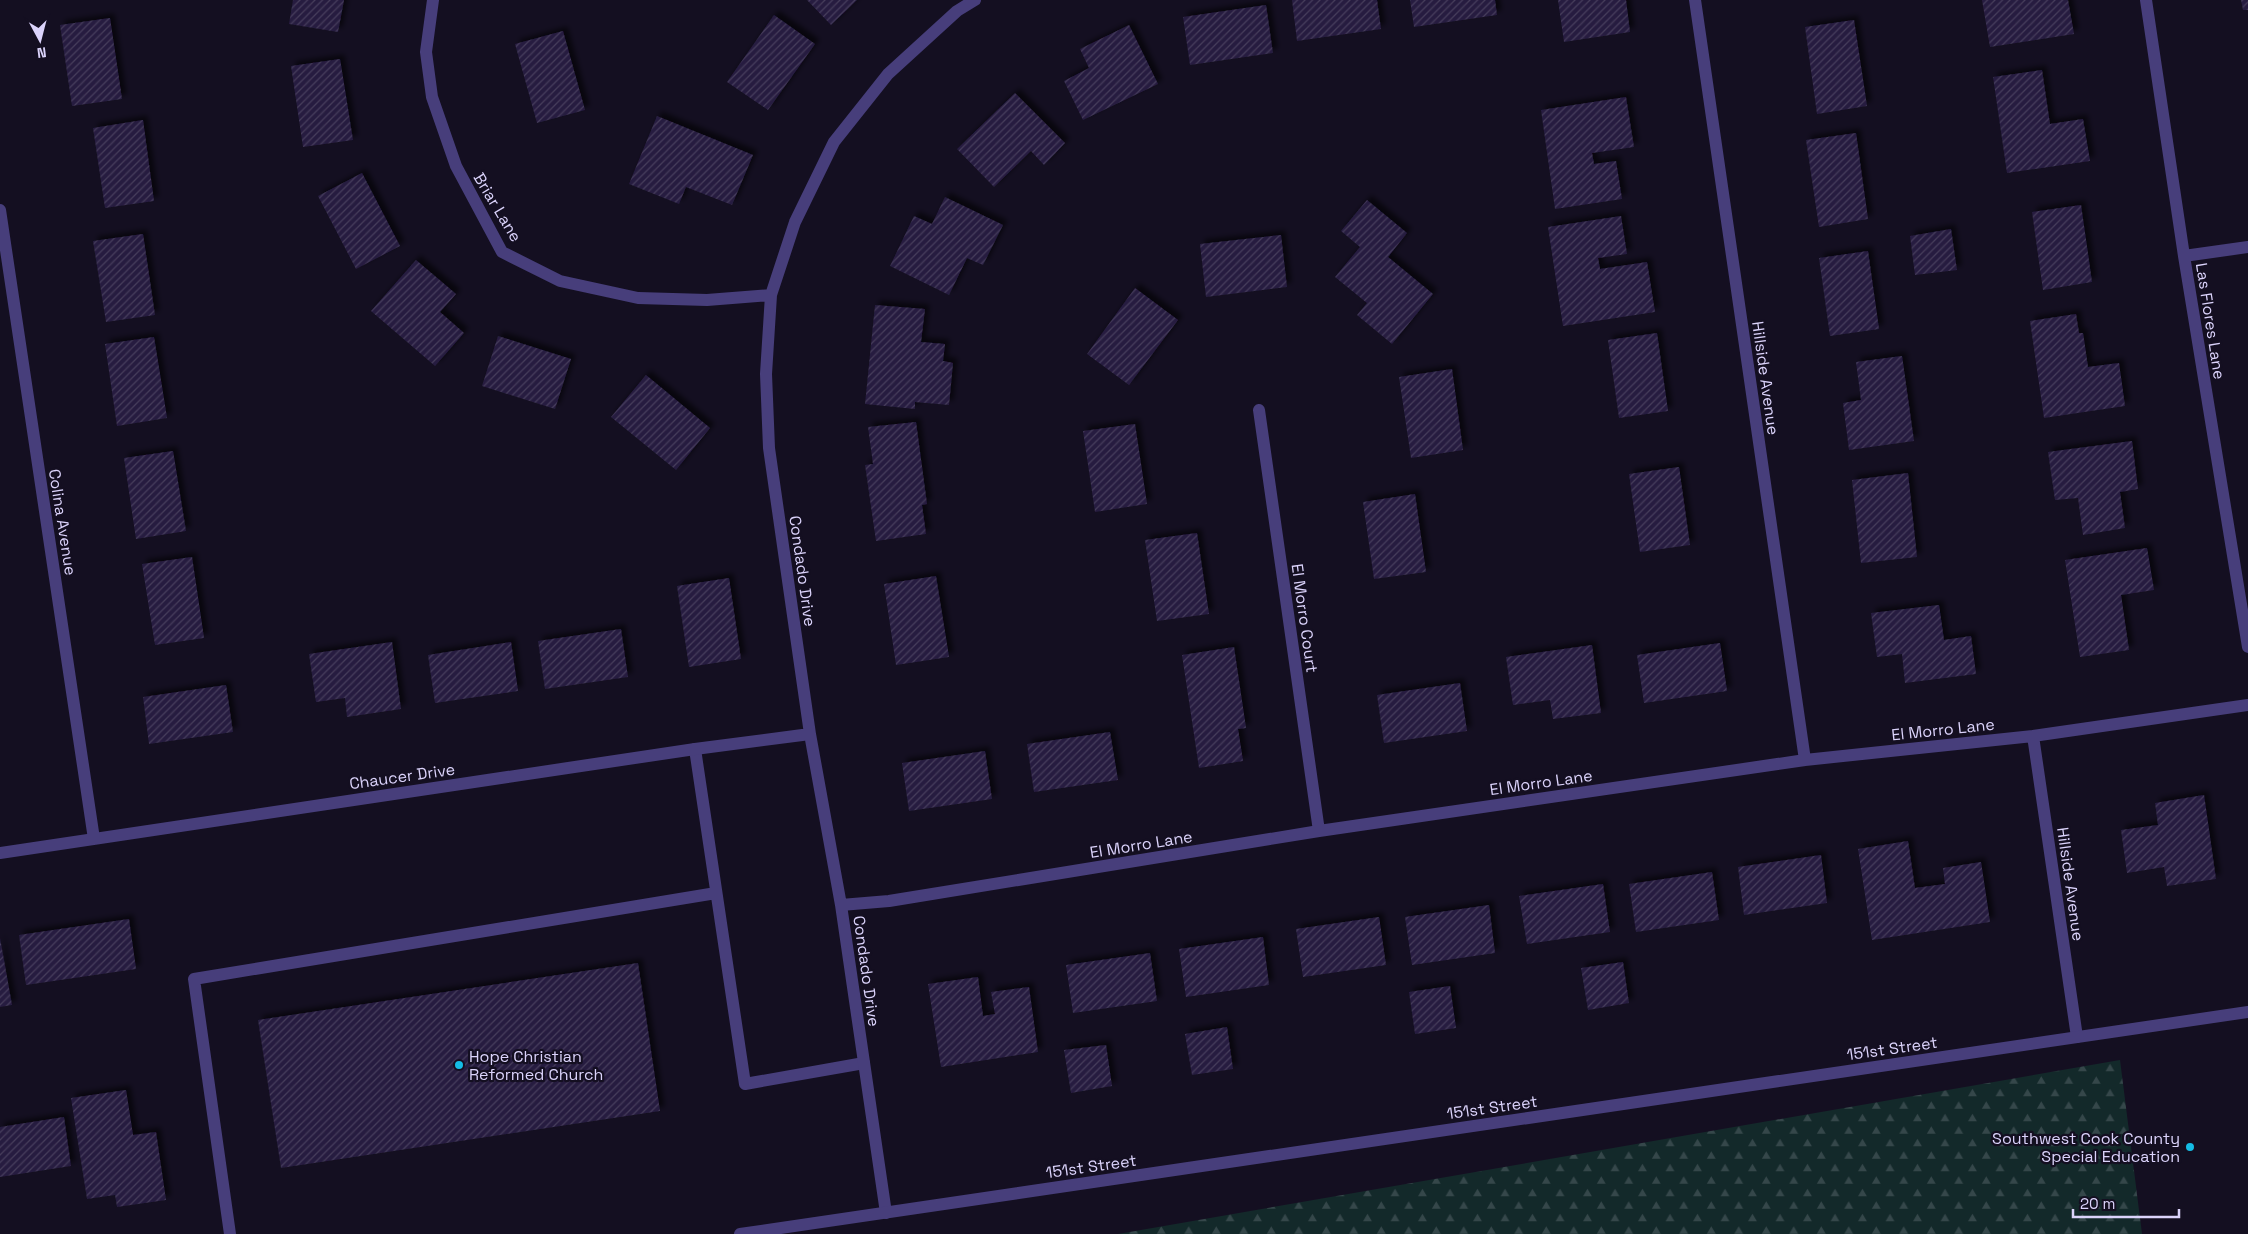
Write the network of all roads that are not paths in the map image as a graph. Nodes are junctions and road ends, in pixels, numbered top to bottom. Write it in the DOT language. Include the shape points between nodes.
graph roads {
  1 [pos="433,0"];
  2 [pos="975,0"];
  3 [pos="1695,0"];
  4 [pos="2146,0"];
  5 [pos="0,210"];
  6 [pos="2248,247"];
  7 [pos="2184,256"];
  8 [pos="771,295"];
  9 [pos="1259,410"];
  10 [pos="2248,647"];
  11 [pos="2248,706"];
  12 [pos="810,734"];
  13 [pos="2033,736"];
  14 [pos="694,749"];
  15 [pos="1806,760"];
  16 [pos="1319,831"];
  17 [pos="94,839"];
  18 [pos="0,853"];
  19 [pos="716,893"];
  20 [pos="841,905"];
  21 [pos="2248,1012"];
  22 [pos="2077,1037"];
  23 [pos="864,1063"];
  24 [pos="886,1213"];
  25 [pos="230,1234"];
  26 [pos="740,1234"];
  1 -- 8 [label="street, Briar Lane" via="426,52 432,97 456,166 502,252 560,281 638,298 707,300"];
  2 -- 8 [label="street, Condado Drive" via="957,11 888,74 834,142 795,222"];
  3 -- 15 [label="street, Hillside Avenue"];
  4 -- 7 [label="street, Las Flores Lane"];
  5 -- 17 [label="street, Colina Avenue"];
  6 -- 7 [label="street"];
  7 -- 10 [label="street, Las Flores Lane"];
  8 -- 12 [label="street, Condado Drive" via="766,374 769,448"];
  9 -- 16 [label="street, El Morro Court"];
  11 -- 13 [label="street, El Morro Lane"];
  12 -- 14 [label="street, Chaucer Drive"];
  12 -- 20 [label="street, Condado Drive"];
  13 -- 15 [label="street, El Morro Lane"];
  13 -- 22 [label="street, Hillside Avenue"];
  14 -- 17 [label="street, Chaucer Drive"];
  14 -- 19 [label="street"];
  15 -- 16 [label="street, El Morro Lane"];
  16 -- 20 [label="street, El Morro Lane" via="889,901"];
  17 -- 18 [label="street, Chaucer Drive"];
  19 -- 23 [label="street" via="745,1084"];
  19 -- 25 [label="street" via="194,979"];
  20 -- 23 [label="street, Condado Drive"];
  21 -- 22 [label="street, 151st Street"];
  22 -- 24 [label="street, 151st Street"];
  23 -- 24 [label="street, Condado Drive"];
  24 -- 26 [label="street, 151st Street"];
}
